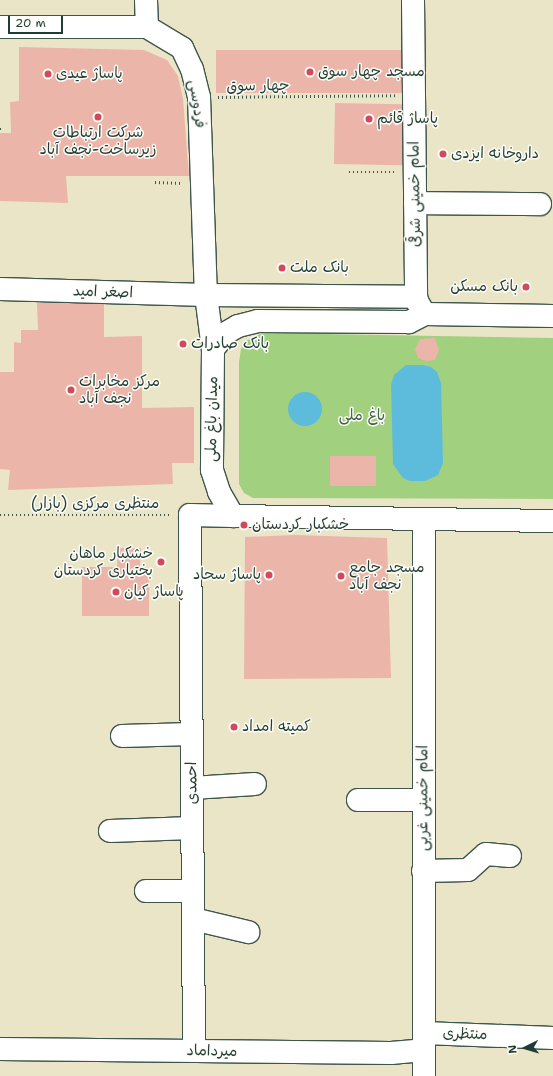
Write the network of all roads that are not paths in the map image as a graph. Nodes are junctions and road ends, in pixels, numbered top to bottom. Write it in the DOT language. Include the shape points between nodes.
graph roads {
  1 [pos="146,0"];
  2 [pos="413,0"];
  3 [pos="0,27"];
  4 [pos="147,27"];
  5 [pos="415,203"];
  6 [pos="540,204"];
  7 [pos="0,289"];
  8 [pos="206,295"];
  9 [pos="420,306"];
  10 [pos="553,316"];
  11 [pos="213,349"];
  12 [pos="233,516"];
  13 [pos="424,520"];
  14 [pos="553,521"];
  15 [pos="191,734"];
  16 [pos="122,736"];
  17 [pos="255,784"];
  18 [pos="192,788"];
  19 [pos="358,800"];
  20 [pos="423,800"];
  21 [pos="192,828"];
  22 [pos="110,831"];
  23 [pos="510,856"];
  24 [pos="423,871"];
  25 [pos="146,891"];
  26 [pos="193,891"];
  27 [pos="193,919"];
  28 [pos="248,932"];
  29 [pos="553,1038"];
  30 [pos="424,1041"];
  31 [pos="0,1049"];
  32 [pos="194,1051"];
  33 [pos="424,1076"];
  1 -- 4 [label="street"];
  2 -- 5 [label="street, امام خمینی شرقی"];
  3 -- 4 [label="street"];
  4 -- 8 [label="street, فردوسی" via="182,48 192,69 199,98"];
  5 -- 6 [label="street"];
  5 -- 9 [label="street, امام خمینی شرقی"];
  7 -- 8 [label="street, اصغر امید"];
  8 -- 9 [label="street, اصغر امید"];
  8 -- 11 [label="street, فردوسی"];
  9 -- 10 [label="street"];
  9 -- 11 [label="street" via="409,322 258,321 226,332"];
  11 -- 12 [label="street, میدان باغ ملی" via="212,470 219,492"];
  12 -- 13 [label="street"];
  12 -- 15 [label="street, احمدی" via="190,515"];
  13 -- 14 [label="street"];
  13 -- 20 [label="street, امام خمینی غربی"];
  15 -- 16 [label="street"];
  15 -- 18 [label="street, احمدی"];
  17 -- 18 [label="street"];
  18 -- 21 [label="street, احمدی"];
  19 -- 20 [label="street"];
  20 -- 24 [label="street, امام خمینی غربی"];
  21 -- 22 [label="street"];
  21 -- 26 [label="street, احمدی"];
  23 -- 24 [label="street" via="486,854 468,870"];
  24 -- 30 [label="street, امام خمینی غربی"];
  25 -- 26 [label="street"];
  26 -- 27 [label="street, احمدی"];
  27 -- 28 [label="street"];
  27 -- 32 [label="street, احمدی"];
  29 -- 30 [label="street, منتظری"];
  30 -- 32 [label="street, میرداماد" via="391,1054"];
  30 -- 33 [label="street, امام خمینی غربی"];
  31 -- 32 [label="street, میرداماد"];
}
